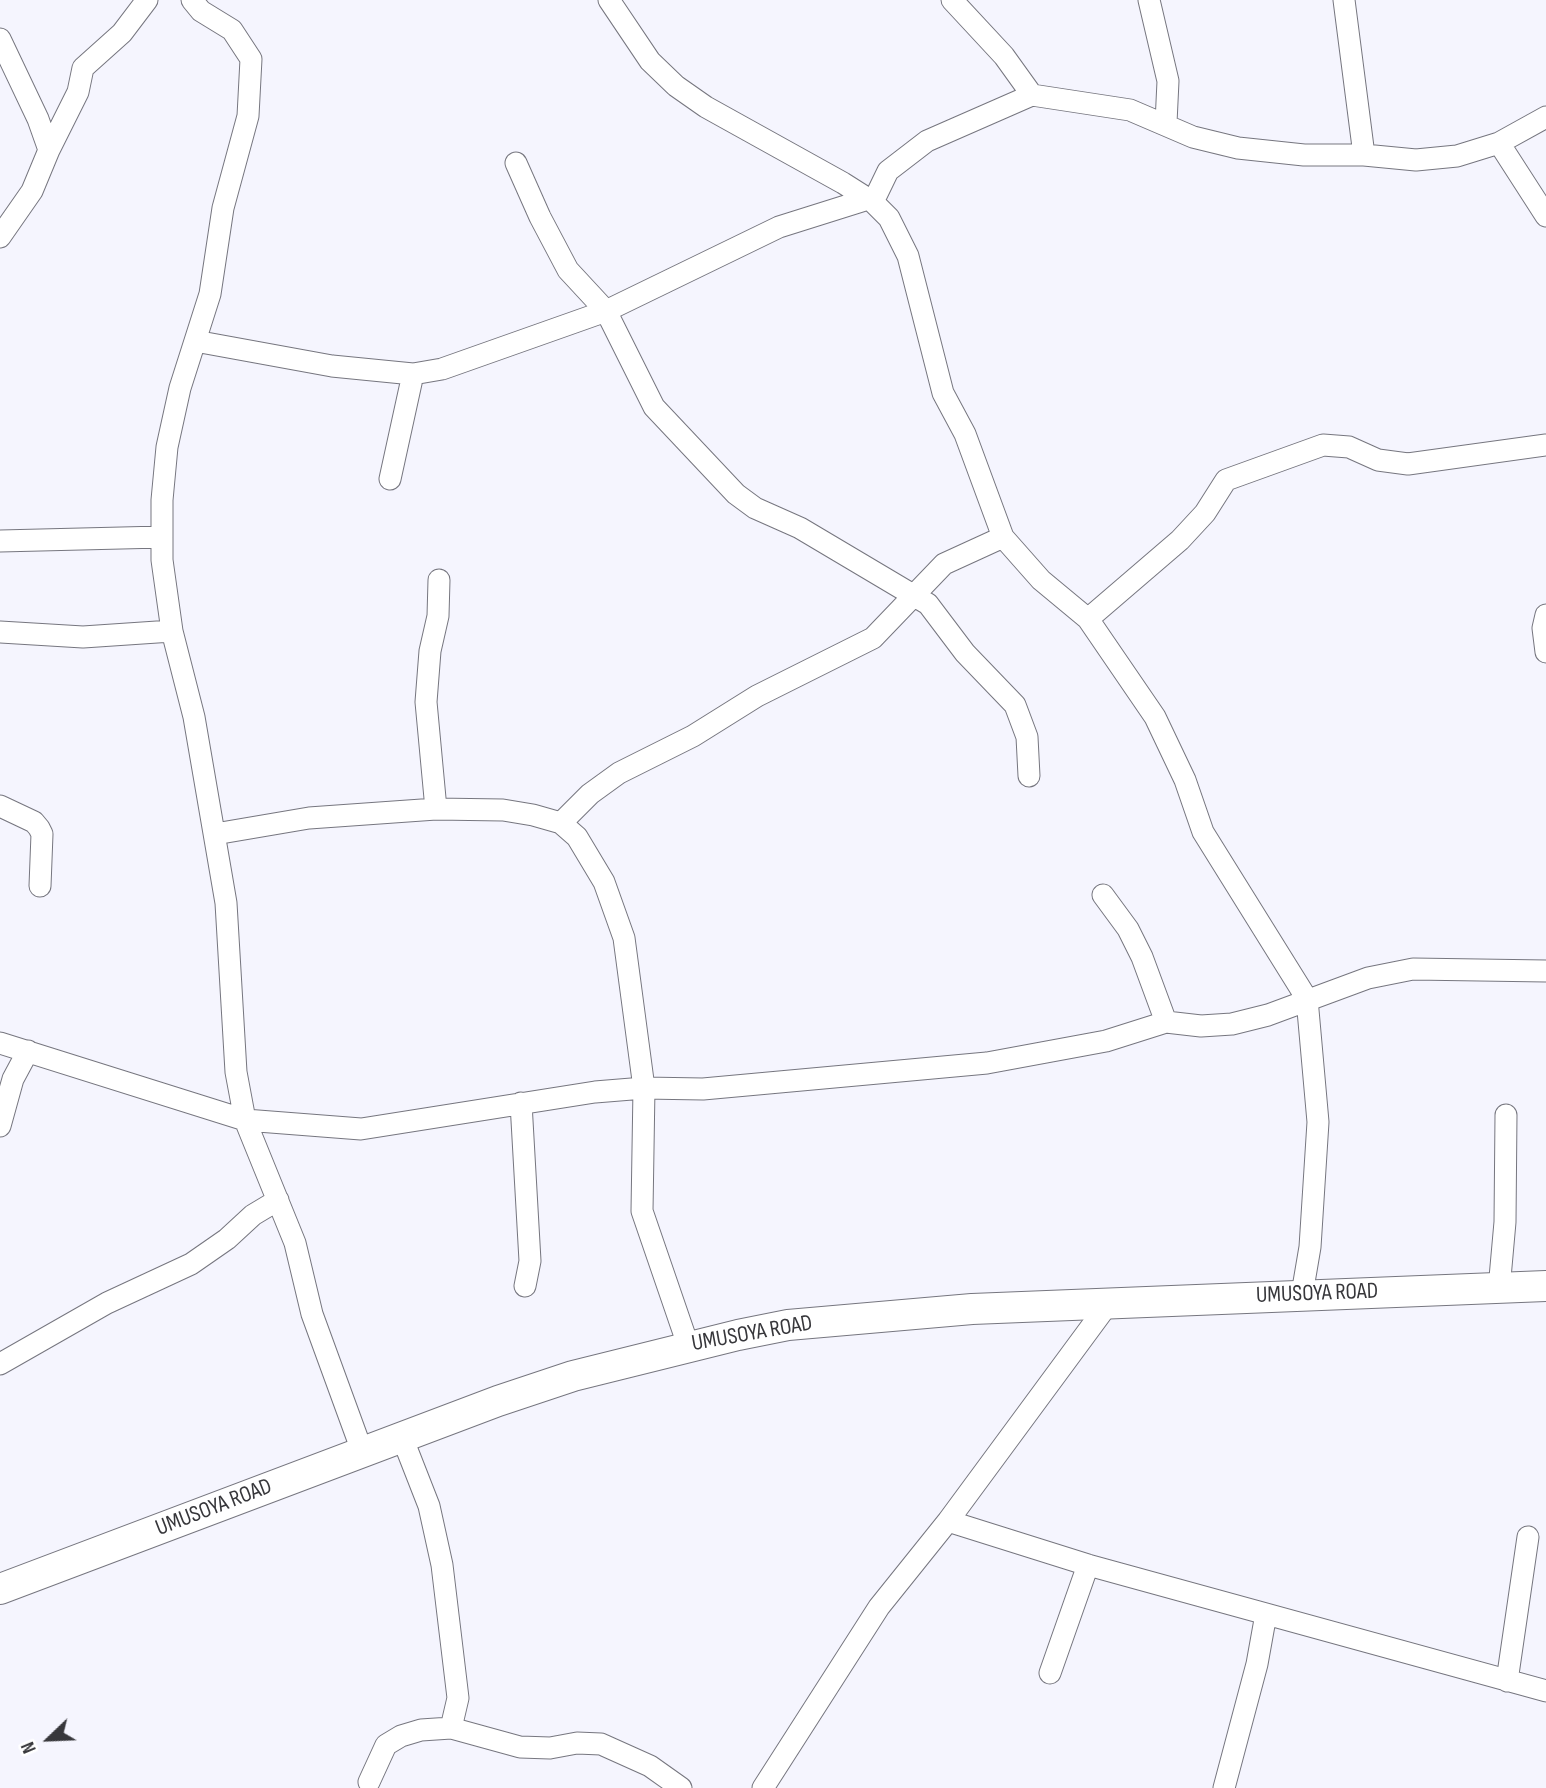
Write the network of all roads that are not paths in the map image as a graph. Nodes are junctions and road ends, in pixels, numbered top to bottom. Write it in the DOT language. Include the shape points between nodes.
graph roads {
  1 [pos="147,0"];
  2 [pos="192,0"];
  3 [pos="609,0"];
  4 [pos="952,0"];
  5 [pos="1149,0"];
  6 [pos="1344,0"];
  7 [pos="0,39"];
  8 [pos="1032,95"];
  9 [pos="67,113"];
  10 [pos="1546,117"];
  11 [pos="38,119"];
  12 [pos="1166,123"];
  13 [pos="1499,144"];
  14 [pos="49,150"];
  15 [pos="1364,155"];
  16 [pos="516,163"];
  17 [pos="870,201"];
  18 [pos="1546,216"];
  19 [pos="0,237"];
  20 [pos="606,311"];
  21 [pos="195,341"];
  22 [pos="413,374"];
  23 [pos="1546,445"];
  24 [pos="390,479"];
  25 [pos="162,537"];
  26 [pos="1003,537"];
  27 [pos="0,541"];
  28 [pos="439,580"];
  29 [pos="916,596"];
  30 [pos="1546,615"];
  31 [pos="1088,619"];
  32 [pos="172,631"];
  33 [pos="0,632"];
  34 [pos="1546,652"];
  35 [pos="1029,776"];
  36 [pos="0,806"];
  37 [pos="436,809"];
  38 [pos="561,822"];
  39 [pos="215,834"];
  40 [pos="40,886"];
  41 [pos="1103,895"];
  42 [pos="1546,971"];
  43 [pos="1307,999"];
  44 [pos="1166,1021"];
  45 [pos="0,1043"];
  46 [pos="28,1051"];
  47 [pos="644,1088"];
  48 [pos="521,1102"];
  49 [pos="1506,1115"];
  50 [pos="245,1120"];
  51 [pos="0,1126"];
  52 [pos="278,1200"];
  53 [pos="525,1286"];
  54 [pos="1546,1286"];
  55 [pos="1499,1289"];
  56 [pos="1302,1294"];
  57 [pos="1108,1304"];
  58 [pos="688,1345"];
  59 [pos="0,1364"];
  60 [pos="402,1437"];
  61 [pos="362,1451"];
  62 [pos="948,1521"];
  63 [pos="1528,1537"];
  64 [pos="1088,1565"];
  65 [pos="0,1589"];
  66 [pos="1266,1614"];
  67 [pos="1050,1673"];
  68 [pos="1507,1681"];
  69 [pos="1546,1691"];
  70 [pos="452,1728"];
  71 [pos="369,1782"];
  72 [pos="681,1788"];
  73 [pos="763,1788"];
  74 [pos="1224,1788"];
  1 -- 9 [label="street" via="122,33 83,68"];
  2 -- 21 [label="street" via="232,30 251,59 248,116 223,208 210,294"];
  3 -- 17 [label="street" via="650,61 676,86"];
  4 -- 8 [label="street" via="1004,56"];
  5 -- 12 [label="street" via="1168,80"];
  6 -- 15 [label="street"];
  7 -- 11 [label="street"];
  8 -- 12 [label="street" via="1130,110"];
  8 -- 17 [label="street" via="927,141 888,172"];
  9 -- 11 [label="street"];
  9 -- 14 [label="street"];
  10 -- 13 [label="street"];
  11 -- 14 [label="street"];
  12 -- 15 [label="street" via="1193,137 1238,148"];
  13 -- 15 [label="street" via="1457,156 1416,160"];
  13 -- 18 [label="street"];
  14 -- 19 [label="street" via="32,191"];
  16 -- 20 [label="street" via="568,270"];
  17 -- 20 [label="street" via="779,227"];
  17 -- 26 [label="street" via="888,218 908,256 943,393 965,434"];
  20 -- 22 [label="street" via="485,356"];
  20 -- 29 [label="street" via="654,407 736,494"];
  21 -- 22 [label="street" via="332,366"];
  21 -- 25 [label="street" via="167,447"];
  22 -- 24 [label="street"];
  23 -- 31 [label="street" via="1408,464 1378,460 1349,447 1323,446 1237,475 1226,480 1180,540"];
  25 -- 27 [label="street"];
  25 -- 32 [label="street"];
  26 -- 29 [label="street" via="944,564"];
  26 -- 31 [label="street" via="1041,580"];
  28 -- 37 [label="street" via="426,702"];
  29 -- 35 [label="street" via="941,617 965,653 1015,705 1027,737"];
  29 -- 38 [label="street" via="873,638 619,773"];
  30 -- 34 [label="street"];
  31 -- 43 [label="street" via="1154,717 1185,780 1203,832"];
  32 -- 33 [label="street" via="83,637"];
  32 -- 39 [label="street" via="194,717"];
  36 -- 40 [label="street" via="39,828"];
  37 -- 38 [label="street" via="503,810"];
  37 -- 39 [label="street" via="309,818"];
  38 -- 47 [label="street" via="577,837 604,882 624,938"];
  39 -- 50 [label="street" via="226,903 236,1072"];
  41 -- 44 [label="street" via="1128,929"];
  42 -- 43 [label="street" via="1413,969 1368,978"];
  43 -- 44 [label="street" via="1232,1024"];
  43 -- 56 [label="street" via="1318,1122 1310,1247"];
  44 -- 47 [label="street" via="1073,1049 987,1063 715,1088"];
  45 -- 46 [label="street"];
  46 -- 50 [label="street"];
  46 -- 51 [label="street" via="13,1079"];
  47 -- 48 [label="street"];
  47 -- 58 [label="street" via="642,1211"];
  48 -- 50 [label="street" via="361,1129"];
  48 -- 53 [label="street" via="530,1261"];
  49 -- 55 [label="street"];
  50 -- 52 [label="street"];
  52 -- 59 [label="street" via="191,1264 107,1303"];
  52 -- 61 [label="street" via="295,1243 312,1314"];
  54 -- 55 [label="main road, UMUSOYA ROAD"];
  55 -- 56 [label="main road, UMUSOYA ROAD"];
  56 -- 57 [label="main road, UMUSOYA ROAD"];
  57 -- 58 [label="main road, UMUSOYA ROAD" via="884,1315 788,1325"];
  57 -- 62 [label="street"];
  58 -- 60 [label="main road, UMUSOYA ROAD" via="573,1376"];
  60 -- 61 [label="main road, UMUSOYA ROAD"];
  60 -- 70 [label="street" via="429,1506 442,1565 458,1698"];
  61 -- 65 [label="main road, UMUSOYA ROAD"];
  62 -- 64 [label="street"];
  62 -- 73 [label="street" via="872,1618"];
  63 -- 68 [label="street"];
  64 -- 66 [label="street"];
  64 -- 67 [label="street"];
  66 -- 68 [label="street"];
  66 -- 74 [label="street"];
  68 -- 69 [label="street"];
  70 -- 71 [label="street" via="421,1730 386,1745"];
  70 -- 72 [label="street" via="520,1747 601,1744 650,1766"];
}
